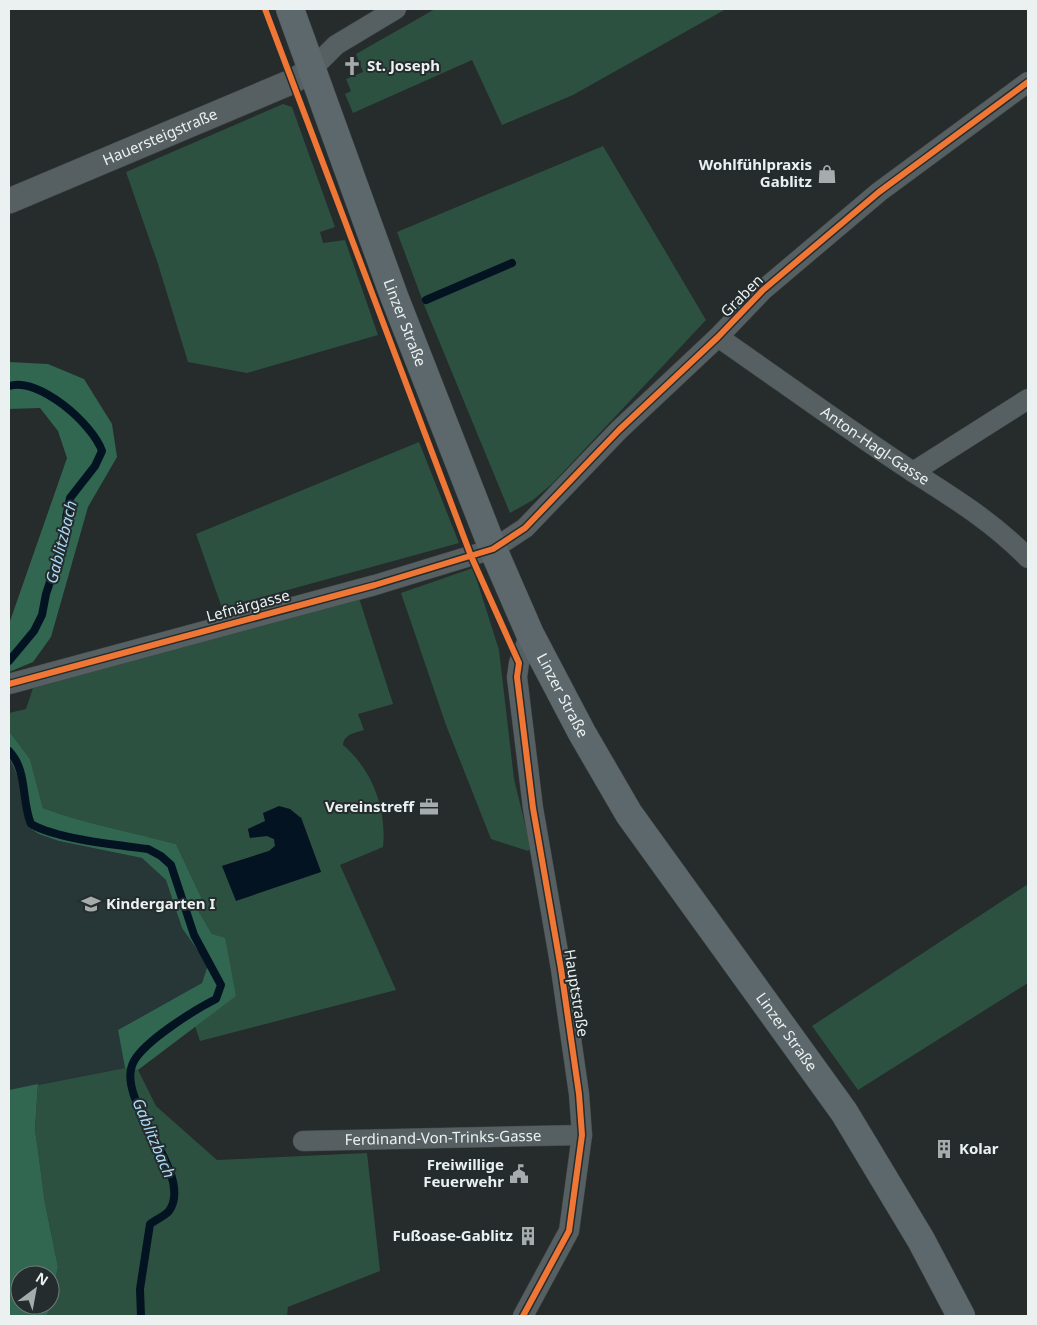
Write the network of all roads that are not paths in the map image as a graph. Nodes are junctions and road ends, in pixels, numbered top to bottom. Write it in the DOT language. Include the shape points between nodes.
graph roads {
  1 [pos="290,9"];
  2 [pos="396,9"];
  3 [pos="310,71"];
  4 [pos="1028,82"];
  5 [pos="9,201"];
  6 [pos="718,337"];
  7 [pos="1028,399"];
  8 [pos="912,472"];
  9 [pos="493,549"];
  10 [pos="1028,558"];
  11 [pos="530,634"];
  12 [pos="9,684"];
  13 [pos="582,1135"];
  14 [pos="303,1141"];
  15 [pos="523,1316"];
  16 [pos="961,1316"];
  1 -- 3 [label="main road, Linzer Straße"];
  2 -- 3 [label="street" via="336,45"];
  3 -- 5 [label="street, Hauersteigstraße" via="291,82"];
  3 -- 9 [label="main road, Linzer Straße"];
  4 -- 6 [label="street, Graben" via="879,192 763,290"];
  6 -- 8 [label="street, Anton-Hagl-Gasse"];
  6 -- 9 [label="street, Graben" via="619,430 525,528"];
  7 -- 8 [label="street"];
  8 -- 10 [label="street, Anton-Hagl-Gasse" via="991,524"];
  9 -- 11 [label="main road, Linzer Straße"];
  9 -- 12 [label="street, Lefnärgasse" via="375,585"];
  11 -- 13 [label="street, Hauptstraße" via="518,663 517,677 533,808 579,1094"];
  11 -- 16 [label="main road, Linzer Straße" via="629,814 844,1112 921,1240"];
  13 -- 14 [label="street, Ferdinand-Von-Trinks-Gasse"];
  13 -- 15 [label="street, Hauptstraße" via="569,1231"];
}
